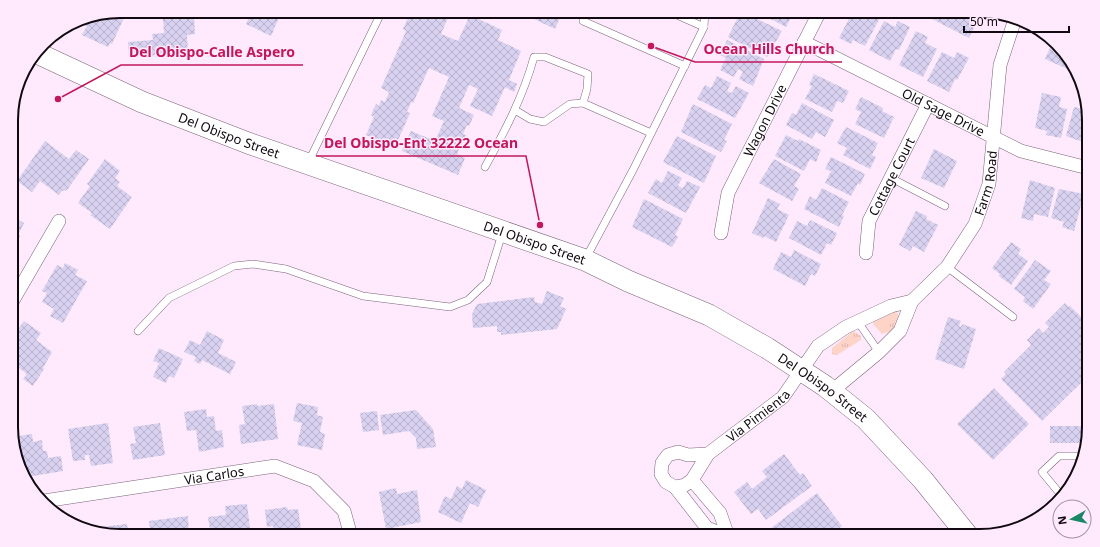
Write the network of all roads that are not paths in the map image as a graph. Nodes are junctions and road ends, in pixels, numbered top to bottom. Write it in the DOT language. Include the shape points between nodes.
graph roads {
  1 [pos="379,18"];
  2 [pos="584,18"];
  3 [pos="684,18"];
  4 [pos="705,18"];
  5 [pos="816,18"];
  6 [pos="1014,23"];
  7 [pos="704,27"];
  8 [pos="804,42"];
  9 [pos="42,55"];
  10 [pos="685,66"];
  11 [pos="583,103"];
  12 [pos="928,104"];
  13 [pos="515,110"];
  14 [pos="651,133"];
  15 [pos="994,137"];
  16 [pos="308,163"];
  17 [pos="1082,166"];
  18 [pos="485,167"];
  19 [pos="891,178"];
  20 [pos="945,206"];
  21 [pos="59,221"];
  22 [pos="502,231"];
  23 [pos="722,233"];
  24 [pos="866,253"];
  25 [pos="585,260"];
  26 [pos="947,267"];
  27 [pos="18,292"];
  28 [pos="912,301"];
  29 [pos="1013,317"];
  30 [pos="858,322"];
  31 [pos="138,331"];
  32 [pos="879,352"];
  33 [pos="800,370"];
  34 [pos="832,392"];
  35 [pos="708,454"];
  36 [pos="1078,456"];
  37 [pos="692,480"];
  38 [pos="675,487"];
  39 [pos="1059,492"];
  40 [pos="50,501"];
  41 [pos="349,529"];
  42 [pos="710,529"];
  43 [pos="726,529"];
  44 [pos="962,529"];
  1 -- 16 [label="lane"];
  2 -- 10 [label="lane" via="583,21"];
  3 -- 7 [label="lane"];
  4 -- 7 [label="lane"];
  5 -- 8 [label="street, Wagon Drive"];
  6 -- 15 [label="street, Farm Road" via="1000,65"];
  7 -- 10 [label="lane"];
  8 -- 12 [label="street, Old Sage Drive"];
  8 -- 23 [label="street, Wagon Drive" via="728,193"];
  9 -- 16 [label="main road, Del Obispo Street" via="142,102"];
  10 -- 14 [label="lane"];
  11 -- 13 [label="lane" via="570,104 544,122 530,119"];
  11 -- 13 [label="lane" via="588,74 545,56 534,57"];
  11 -- 14 [label="lane"];
  12 -- 15 [label="street, Old Sage Drive"];
  12 -- 19 [label="street, Cottage Court"];
  13 -- 18 [label="lane"];
  14 -- 25 [label="lane"];
  15 -- 17 [label="street, Old Sage Drive" via="1021,151"];
  15 -- 26 [label="street, Farm Road" via="989,184 975,224"];
  16 -- 22 [label="main road, Del Obispo Street"];
  19 -- 20 [label="lane"];
  19 -- 24 [label="street, Cottage Court" via="869,221"];
  21 -- 27 [label="street"];
  22 -- 25 [label="main road, Del Obispo Street"];
  22 -- 31 [label="lane" via="486,282 468,300 450,307 363,296 286,269 253,264 234,266 169,298"];
  25 -- 33 [label="main road, Del Obispo Street" via="709,315"];
  26 -- 28 [label="street, Farm Road"];
  26 -- 29 [label="lane"];
  28 -- 30 [label="street" via="891,306"];
  28 -- 32 [label="street, Farm Road" via="900,331"];
  30 -- 32 [label="lane"];
  30 -- 33 [label="street" via="818,346"];
  32 -- 34 [label="street, Farm Road"];
  33 -- 34 [label="main road, Del Obispo Street"];
  33 -- 35 [label="street, Via Pimienta" via="782,397"];
  34 -- 44 [label="main road, Del Obispo Street" via="866,419"];
  35 -- 37 [label="street, Via Pimienta"];
  35 -- 38 [label="street" via="688,456 678,452 668,456 662,464 661,474 666,482"];
  36 -- 39 [label="lane" via="1059,456 1042,472"];
  37 -- 38 [label="street"];
  37 -- 43 [label="street" via="720,513"];
  38 -- 42 [label="street"];
  40 -- 41 [label="street, Via Carlos" via="275,466 314,481 344,510"];
}
